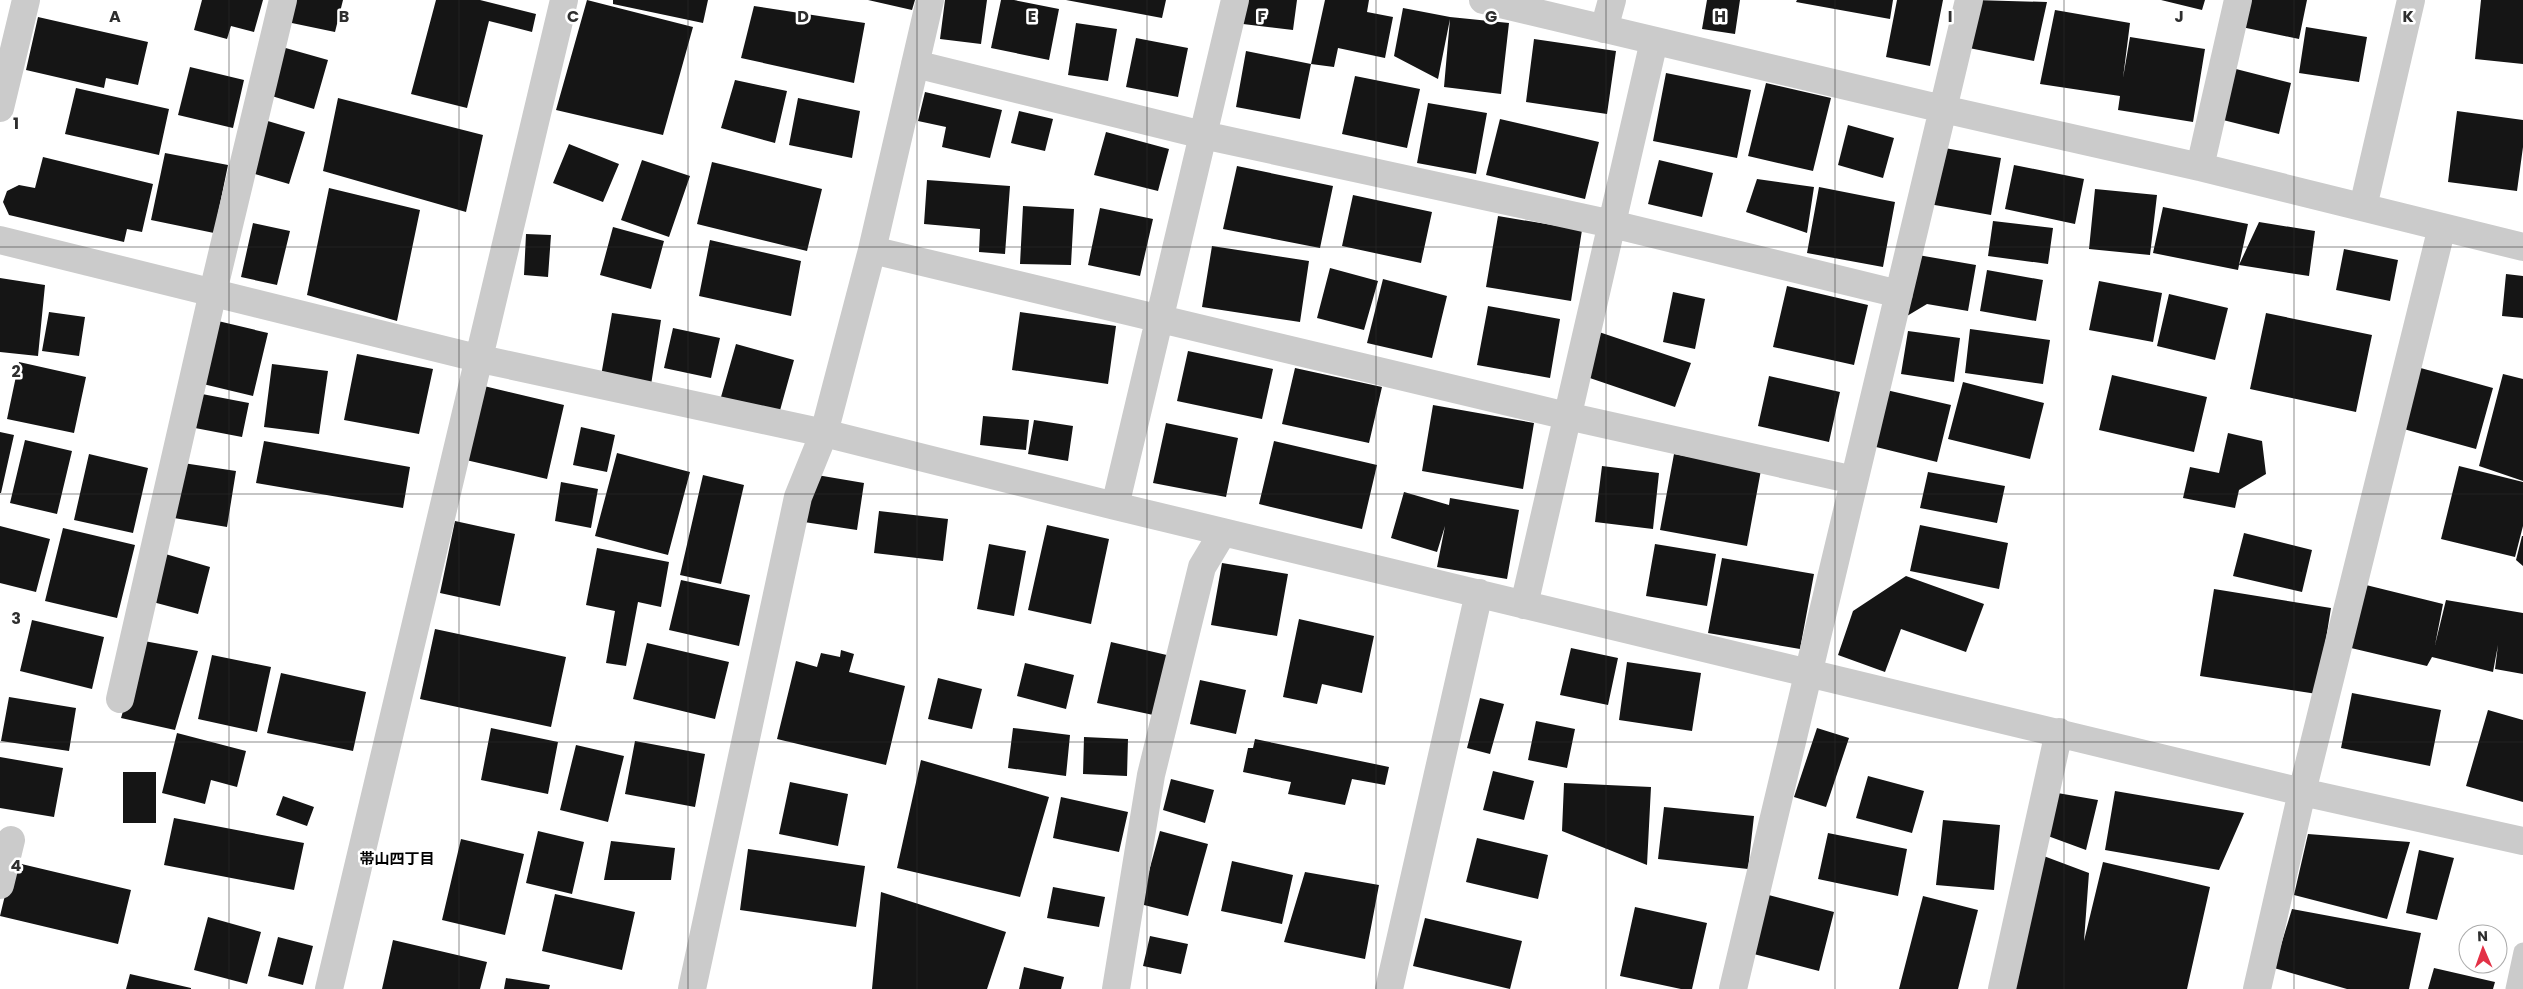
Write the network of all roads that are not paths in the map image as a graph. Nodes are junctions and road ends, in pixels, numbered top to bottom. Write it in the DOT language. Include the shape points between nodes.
graph roads {
  1 [pos="26,0"];
  2 [pos="283,0"];
  3 [pos="564,0"];
  4 [pos="930,0"];
  5 [pos="1235,0"];
  6 [pos="1483,0"];
  7 [pos="1612,0"];
  8 [pos="1969,0"];
  9 [pos="2238,0"];
  10 [pos="2411,0"];
  11 [pos="1604,29"];
  12 [pos="1654,41"];
  13 [pos="915,64"];
  14 [pos="0,108"];
  15 [pos="1943,109"];
  16 [pos="1203,135"];
  17 [pos="2200,166"];
  18 [pos="2363,207"];
  19 [pos="1612,224"];
  20 [pos="2442,227"];
  21 [pos="0,240"];
  22 [pos="2523,245"];
  23 [pos="872,250"];
  24 [pos="213,292"];
  25 [pos="1898,294"];
  26 [pos="1160,319"];
  27 [pos="481,359"];
  28 [pos="1567,416"];
  29 [pos="824,433"];
  30 [pos="1854,480"];
  31 [pos="1115,506"];
  32 [pos="1223,532"];
  33 [pos="1478,593"];
  34 [pos="1524,605"];
  35 [pos="1809,673"];
  36 [pos="120,699"];
  37 [pos="2059,732"];
  38 [pos="2302,792"];
  39 [pos="11,840"];
  40 [pos="2523,841"];
  41 [pos="0,885"];
  42 [pos="2523,952"];
  43 [pos="329,989"];
  44 [pos="692,989"];
  45 [pos="1116,989"];
  46 [pos="1389,989"];
  47 [pos="1734,989"];
  48 [pos="2002,989"];
  49 [pos="2257,989"];
  50 [pos="2515,989"];
  1 -- 14 [label="street"];
  2 -- 24 [label="street"];
  3 -- 27 [label="street"];
  4 -- 13 [label="street"];
  5 -- 16 [label="street"];
  6 -- 11 [label="street"];
  7 -- 11 [label="street"];
  8 -- 15 [label="street"];
  9 -- 17 [label="street"];
  10 -- 18 [label="street"];
  11 -- 12 [label="street"];
  12 -- 15 [label="street"];
  12 -- 19 [label="street"];
  13 -- 16 [label="street"];
  13 -- 23 [label="street"];
  15 -- 17 [label="street"];
  15 -- 25 [label="street"];
  16 -- 19 [label="street"];
  16 -- 26 [label="street"];
  17 -- 18 [label="street"];
  18 -- 20 [label="street"];
  19 -- 25 [label="street"];
  19 -- 28 [label="street"];
  20 -- 22 [label="street"];
  20 -- 38 [label="street"];
  21 -- 24 [label="street"];
  23 -- 26 [label="street"];
  23 -- 29 [label="street"];
  24 -- 27 [label="street"];
  24 -- 36 [label="street"];
  25 -- 30 [label="street"];
  26 -- 28 [label="street"];
  26 -- 31 [label="street"];
  27 -- 29 [label="street"];
  27 -- 43 [label="street"];
  28 -- 30 [label="street"];
  28 -- 34 [label="street"];
  29 -- 31 [label="street"];
  29 -- 44 [label="street" via="798,496"];
  30 -- 35 [label="street"];
  31 -- 32 [label="street"];
  32 -- 33 [label="street"];
  32 -- 45 [label="street" via="1202,567 1151,776"];
  33 -- 34 [label="street"];
  33 -- 46 [label="street"];
  34 -- 35 [label="street"];
  35 -- 37 [label="street"];
  35 -- 47 [label="street"];
  37 -- 38 [label="street"];
  37 -- 48 [label="street"];
  38 -- 40 [label="street"];
  38 -- 49 [label="street"];
  39 -- 41 [label="street"];
  42 -- 50 [label="lane"];
}
